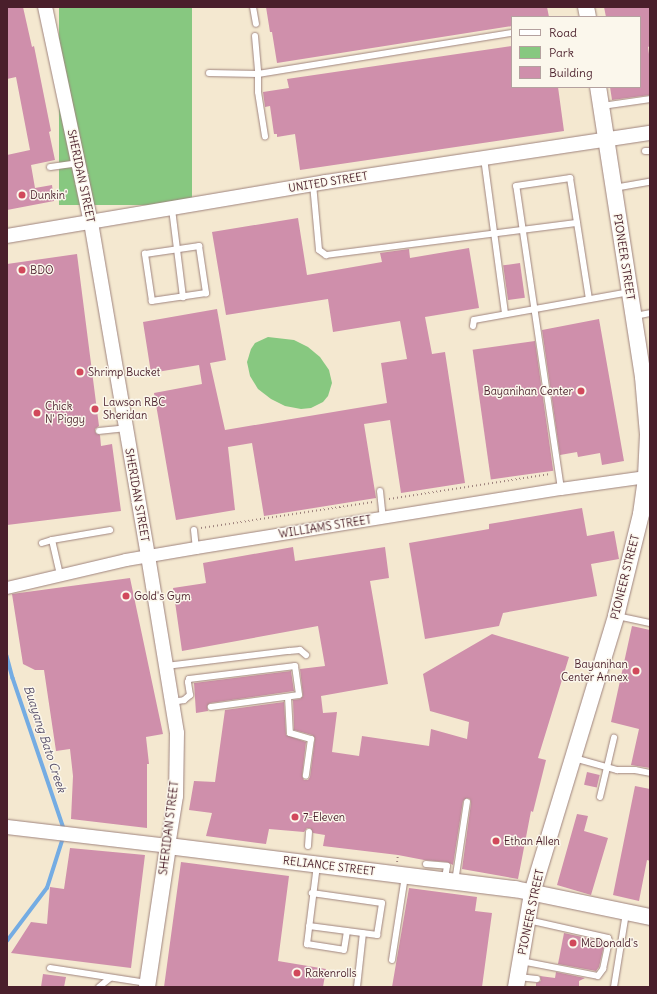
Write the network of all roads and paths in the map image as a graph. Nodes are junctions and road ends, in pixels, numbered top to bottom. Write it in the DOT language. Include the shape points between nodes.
graph roads {
  1 [pos="45,7"];
  2 [pos="253,7"];
  3 [pos="256,24"];
  4 [pos="511,33"];
  5 [pos="254,36"];
  6 [pos="209,73"];
  7 [pos="258,74"];
  8 [pos="598,88"];
  9 [pos="650,99"];
  10 [pos="601,106"];
  11 [pos="650,133"];
  12 [pos="265,136"];
  13 [pos="605,140"];
  14 [pos="484,158"];
  15 [pos="78,163"];
  16 [pos="50,167"];
  17 [pos="650,180"];
  18 [pos="313,184"];
  19 [pos="613,188"];
  20 [pos="172,209"];
  21 [pos="91,223"];
  22 [pos="577,223"];
  23 [pos="522,229"];
  24 [pos="495,234"];
  25 [pos="7,236"];
  26 [pos="176,250"];
  27 [pos="630,291"];
  28 [pos="183,297"];
  29 [pos="589,300"];
  30 [pos="536,309"];
  31 [pos="650,313"];
  32 [pos="505,314"];
  33 [pos="633,316"];
  34 [pos="472,326"];
  35 [pos="126,428"];
  36 [pos="99,431"];
  37 [pos="649,434"];
  38 [pos="559,472"];
  39 [pos="646,477"];
  40 [pos="561,489"];
  41 [pos="380,490"];
  42 [pos="382,500"];
  43 [pos="646,515"];
  44 [pos="383,518"];
  45 [pos="110,530"];
  46 [pos="194,530"];
  47 [pos="52,540"];
  48 [pos="42,542"];
  49 [pos="196,548"];
  50 [pos="148,556"];
  51 [pos="60,576"];
  52 [pos="7,588"];
  53 [pos="616,616"];
  54 [pos="650,623"];
  55 [pos="306,655"];
  56 [pos="164,666"];
  57 [pos="288,697"];
  58 [pos="171,702"];
  59 [pos="211,707"];
  60 [pos="614,738"];
  61 [pos="572,758"];
  62 [pos="606,768"];
  63 [pos="650,773"];
  64 [pos="306,776"];
  65 [pos="600,797"];
  66 [pos="467,802"];
  67 [pos="7,827"];
  68 [pos="309,832"];
  69 [pos="308,843"];
  70 [pos="168,846"];
  71 [pos="398,855"];
  72 [pos="397,862"];
  73 [pos="317,864"];
  74 [pos="426,864"];
  75 [pos="405,876"];
  76 [pos="450,881"];
  77 [pos="312,893"];
  78 [pos="532,893"];
  79 [pos="626,913"];
  80 [pos="650,917"];
  81 [pos="528,920"];
  82 [pos="309,926"];
  83 [pos="347,931"];
  84 [pos="362,933"];
  85 [pos="392,960"];
  86 [pos="521,961"];
  87 [pos="50,968"];
  88 [pos="110,978"];
  89 [pos="537,979"];
  90 [pos="517,982"];
  91 [pos="147,985"];
  92 [pos="99,987"];
  93 [pos="358,987"];
  94 [pos="614,987"];
  1 -- 15 [label="street, SHERIDAN STREET"];
  2 -- 3 [label="lane"];
  4 -- 7 [label="lane"];
  5 -- 7 [label="lane"];
  6 -- 7 [label="lane"];
  7 -- 12 [label="lane" via="258,92"];
  8 -- 10 [label="main road, PIONEER STREET"];
  9 -- 10 [label="lane"];
  10 -- 13 [label="main road, PIONEER STREET"];
  11 -- 13 [label="street, UNITED STREET"];
  13 -- 14 [label="street, UNITED STREET"];
  13 -- 19 [label="main road, PIONEER STREET"];
  14 -- 18 [label="street, UNITED STREET"];
  14 -- 24 [label="lane"];
  15 -- 16 [label="lane"];
  15 -- 21 [label="street, SHERIDAN STREET"];
  17 -- 19 [label="lane"];
  18 -- 20 [label="street, UNITED STREET"];
  18 -- 24 [label="lane" via="319,250 326,255"];
  19 -- 27 [label="main road, PIONEER STREET"];
  20 -- 21 [label="street, UNITED STREET"];
  20 -- 26 [label="lane"];
  21 -- 25 [label="street, UNITED STREET"];
  21 -- 35 [label="street, SHERIDAN STREET"];
  22 -- 23 [label="lane"];
  22 -- 23 [label="lane" via="570,178 516,186"];
  22 -- 29 [label="lane"];
  23 -- 24 [label="lane"];
  23 -- 30 [label="lane"];
  24 -- 32 [label="lane"];
  26 -- 28 [label="lane"];
  26 -- 28 [label="lane" via="200,247 206,292"];
  26 -- 28 [label="lane" via="145,254 151,300 153,302"];
  27 -- 29 [label="lane"];
  27 -- 33 [label="main road, PIONEER STREET"];
  29 -- 30 [label="lane"];
  30 -- 32 [label="lane"];
  30 -- 38 [label="lane"];
  31 -- 33 [label="lane"];
  32 -- 34 [label="lane" via="474,320"];
  33 -- 37 [label="main road, PIONEER STREET"];
  35 -- 36 [label="lane"];
  35 -- 50 [label="street, SHERIDAN STREET"];
  37 -- 39 [label="main road, PIONEER STREET"];
  38 -- 40 [label="lane"];
  38 -- 42 [label="path"];
  39 -- 40 [label="street, WILLIAMS STREET"];
  39 -- 43 [label="main road, PIONEER STREET"];
  40 -- 44 [label="street, WILLIAMS STREET"];
  41 -- 42 [label="lane"];
  42 -- 44 [label="lane"];
  42 -- 46 [label="path"];
  43 -- 53 [label="main road, PIONEER STREET"];
  44 -- 49 [label="street, WILLIAMS STREET"];
  45 -- 47 [label="lane"];
  46 -- 49 [label="lane"];
  47 -- 48 [label="lane"];
  47 -- 51 [label="lane"];
  49 -- 50 [label="street, WILLIAMS STREET"];
  50 -- 51 [label="street, WILLIAMS STREET"];
  50 -- 56 [label="street, SHERIDAN STREET"];
  51 -- 52 [label="street, WILLIAMS STREET"];
  53 -- 54 [label="lane"];
  53 -- 61 [label="main road, PIONEER STREET"];
  55 -- 56 [label="lane" via="300,650 289,650"];
  56 -- 58 [label="street, SHERIDAN STREET"];
  57 -- 58 [label="lane" via="298,695 295,666 189,679 188,698 180,702"];
  57 -- 59 [label="lane"];
  57 -- 64 [label="lane" via="290,733 311,739"];
  58 -- 70 [label="street, SHERIDAN STREET" via="177,733 176,796"];
  60 -- 62 [label="lane"];
  61 -- 62 [label="lane"];
  61 -- 78 [label="main road, PIONEER STREET"];
  62 -- 63 [label="lane"];
  62 -- 65 [label="lane"];
  66 -- 76 [label="lane"];
  67 -- 70 [label="street, RELIANCE STREET"];
  68 -- 69 [label="lane"];
  70 -- 73 [label="main road, RELIANCE STREET"];
  70 -- 91 [label="main road, SHERIDAN STREET"];
  71 -- 72 [label="path"];
  73 -- 75 [label="main road, RELIANCE STREET"];
  73 -- 77 [label="lane"];
  74 -- 76 [label="lane" via="447,866"];
  75 -- 76 [label="main road, RELIANCE STREET"];
  75 -- 85 [label="lane"];
  76 -- 78 [label="main road, RELIANCE STREET"];
  77 -- 82 [label="lane"];
  77 -- 84 [label="lane" via="382,902 377,935"];
  78 -- 79 [label="main road, RELIANCE STREET"];
  78 -- 81 [label="main road, PIONEER STREET"];
  79 -- 80 [label="main road, RELIANCE STREET"];
  79 -- 94 [label="lane"];
  81 -- 86 [label="main road, PIONEER STREET"];
  81 -- 86 [label="lane" via="608,938 609,941 603,969 598,976"];
  82 -- 83 [label="lane"];
  82 -- 83 [label="lane" via="307,944 344,950"];
  83 -- 84 [label="lane"];
  84 -- 93 [label="lane"];
  86 -- 90 [label="main road, PIONEER STREET"];
  87 -- 88 [label="lane"];
  88 -- 91 [label="lane"];
  88 -- 92 [label="lane"];
  89 -- 90 [label="lane"];
}
